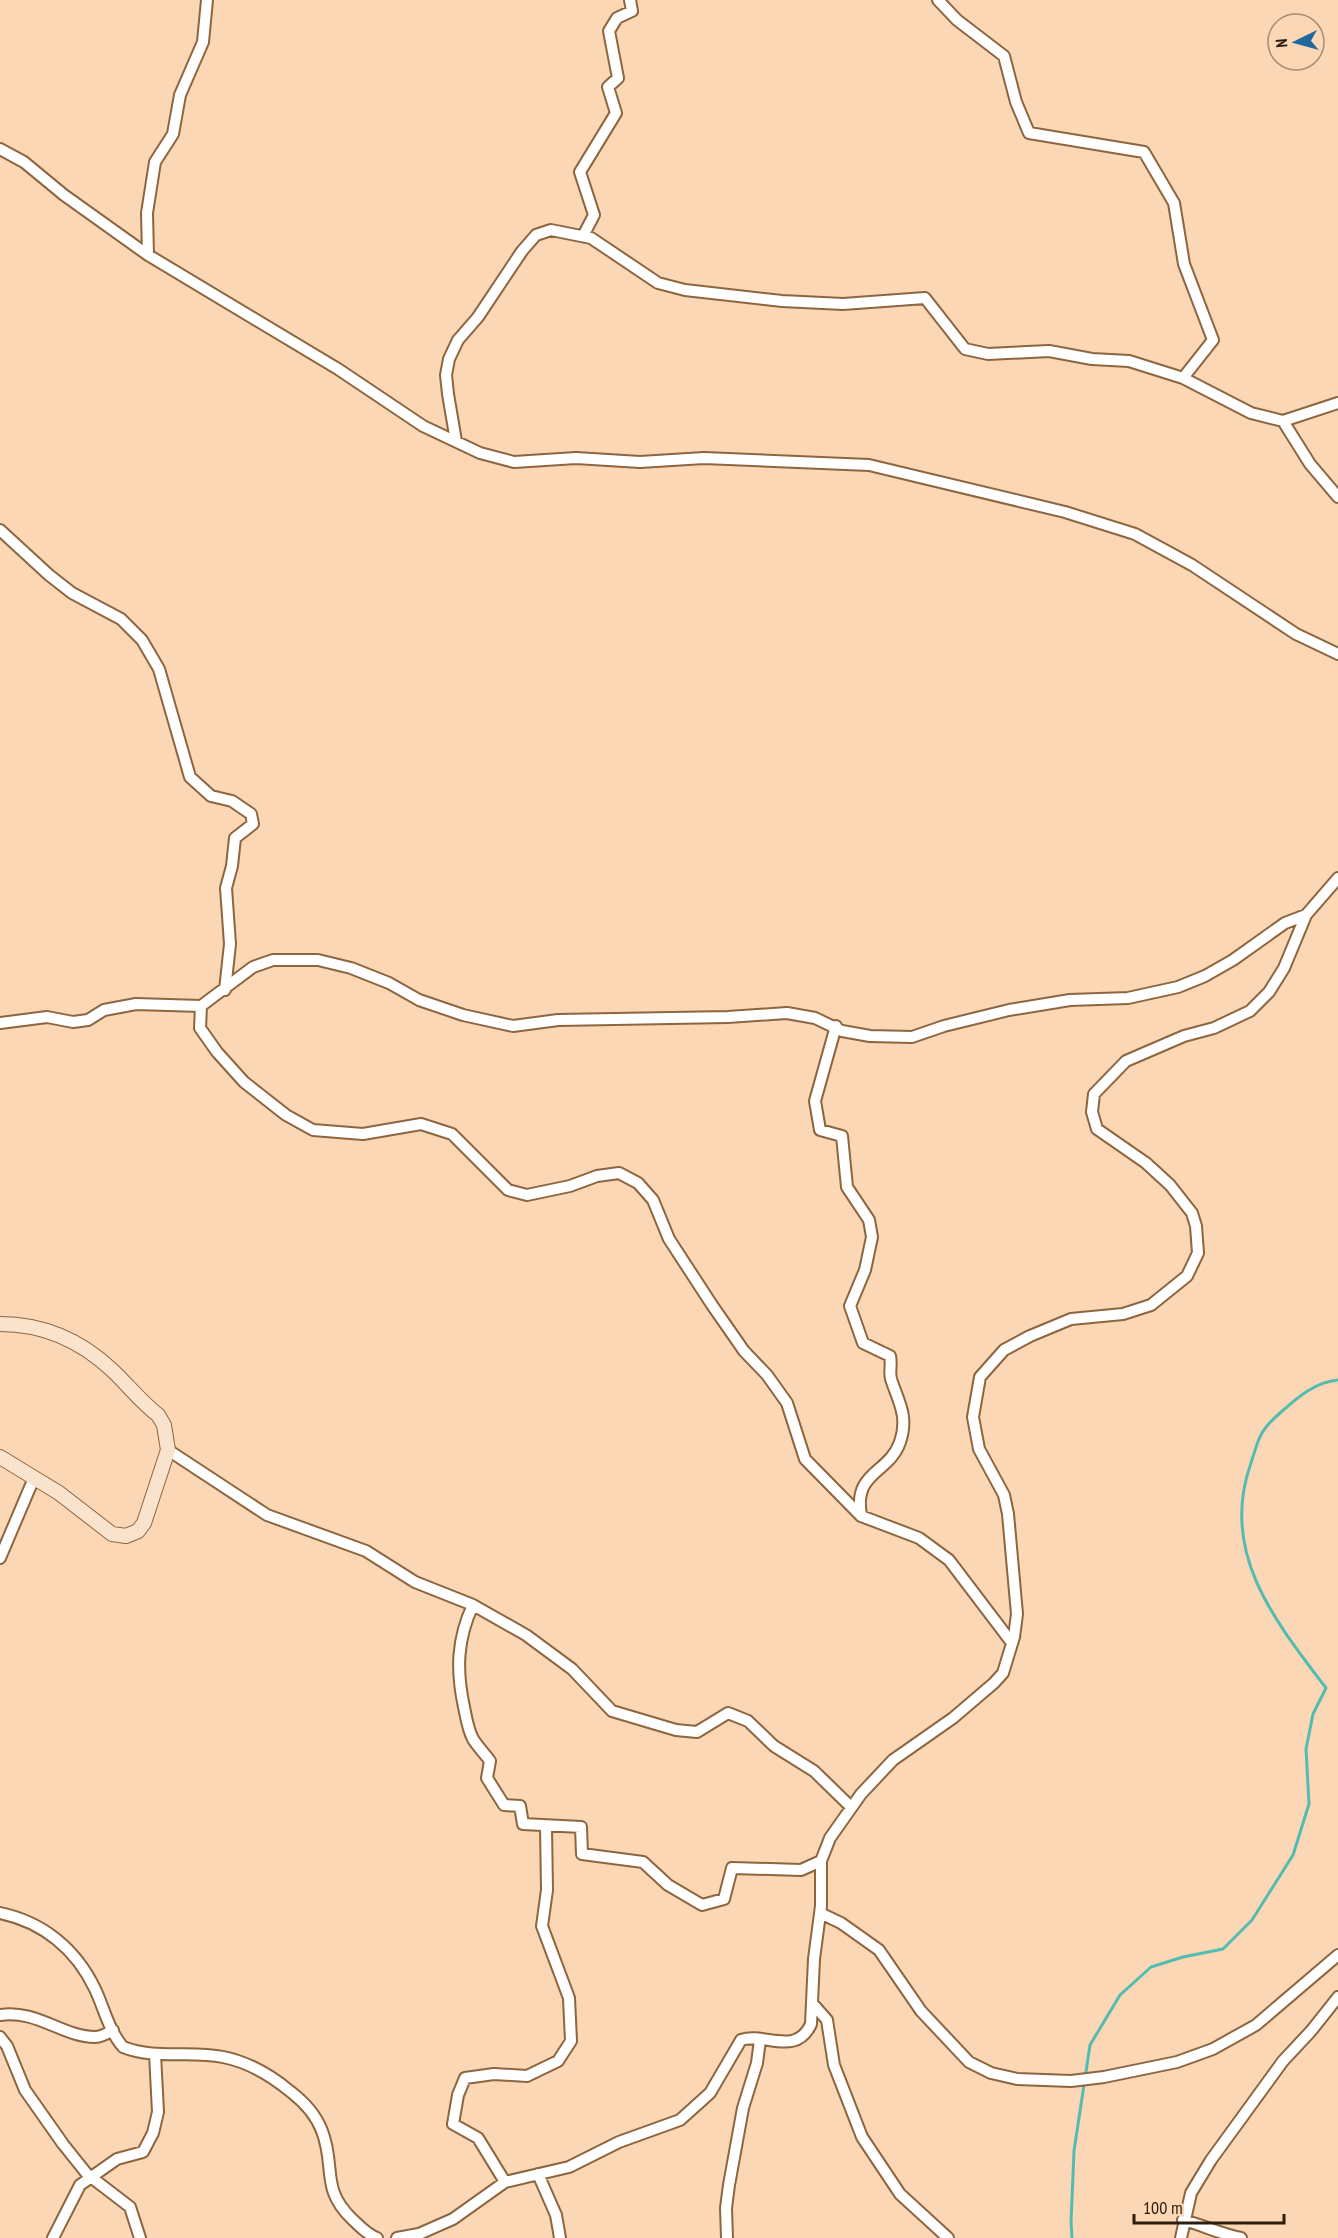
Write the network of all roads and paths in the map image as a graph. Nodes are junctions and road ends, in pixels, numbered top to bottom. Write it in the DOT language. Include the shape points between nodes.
graph roads {
  1 [pos="207,0"];
  2 [pos="630,0"];
  3 [pos="938,0"];
  4 [pos="0,149"];
  5 [pos="583,236"];
  6 [pos="148,255"];
  7 [pos="1182,378"];
  8 [pos="1338,403"];
  9 [pos="1283,421"];
  10 [pos="456,441"];
  11 [pos="1338,497"];
  12 [pos="0,530"];
  13 [pos="1338,654"];
  14 [pos="1338,878"];
  15 [pos="1306,915"];
  16 [pos="225,990"];
  17 [pos="201,1006"];
  18 [pos="0,1023"];
  19 [pos="836,1026"];
  20 [pos="0,1324"];
  21 [pos="168,1450"];
  22 [pos="0,1457"];
  23 [pos="34,1478"];
  24 [pos="861,1516"];
  25 [pos="0,1558"];
  26 [pos="473,1605"];
  27 [pos="1012,1643"];
  28 [pos="851,1807"];
  29 [pos="546,1827"];
  30 [pos="821,1861"];
  31 [pos="0,1913"];
  32 [pos="820,1913"];
  33 [pos="1338,1955"];
  34 [pos="1338,1997"];
  35 [pos="812,2003"];
  36 [pos="0,2015"];
  37 [pos="113,2030"];
  38 [pos="0,2037"];
  39 [pos="760,2040"];
  40 [pos="155,2054"];
  41 [pos="538,2174"];
  42 [pos="90,2176"];
  43 [pos="505,2182"];
  44 [pos="1183,2220"];
  45 [pos="53,2238"];
  46 [pos="140,2238"];
  47 [pos="377,2238"];
  48 [pos="397,2238"];
  49 [pos="561,2238"];
  50 [pos="727,2238"];
  51 [pos="948,2238"];
  52 [pos="1181,2238"];
  53 [pos="1240,2238"];
  1 -- 6 [label="street" via="203,42 180,95 173,134 155,162 147,213"];
  2 -- 5 [label="street" via="632,11 617,18 609,32 618,78 608,87 616,113 580,172 594,215"];
  3 -- 7 [label="street" via="1004,56 1029,133 1144,152 1174,203 1184,264 1214,340"];
  4 -- 6 [label="street" via="24,162"];
  5 -- 7 [label="street" via="658,283 685,290 843,304 925,298 966,349 988,354 1049,351 1130,361"];
  5 -- 10 [label="street" via="551,230 536,235 458,340 448,359 446,375"];
  6 -- 10 [label="street" via="338,369 423,426"];
  7 -- 9 [label="street" via="1251,413"];
  8 -- 9 [label="street"];
  9 -- 11 [label="street" via="1310,465"];
  10 -- 13 [label="street" via="480,453 514,462 704,458 880,467 1065,512 1136,534 1192,565 1296,634"];
  12 -- 16 [label="street" via="72,593 121,619 142,640 159,669 190,777 211,796 232,801 251,814 253,824 235,838 226,888 230,944"];
  14 -- 15 [label="street"];
  15 -- 19 [label="street" via="1285,923 1205,976 1178,987 1128,998 1071,1000 1009,1010 912,1037 870,1036 842,1031"];
  15 -- 27 [label="street" via="1284,968 1269,992 1250,1011 1126,1061 1092,1098 1097,1129 1146,1163 1192,1213 1198,1253 1187,1276 1151,1305 1140,1310 1071,1319 1030,1336 1004,1350 980,1377 973,1417 979,1449 1004,1495 1008,1514 1017,1614"];
  16 -- 17 [label="street"];
  16 -- 19 [label="street" via="253,967 273,960 318,960 351,968 463,1016 513,1026 558,1020 787,1013"];
  17 -- 18 [label="street" via="136,1004 104,1010 88,1020 73,1022 47,1017"];
  17 -- 24 [label="street" via="200,1028 217,1052 244,1082 313,1131 363,1134 421,1124 452,1134 508,1190 527,1195 619,1173 638,1183 653,1200 669,1239 712,1305 787,1403 805,1459"];
  19 -- 24 [label="street" via="815,1101 820,1130 842,1136 847,1187 869,1220 872,1237 865,1270 850,1306 863,1343 890,1356 891,1377 902,1404 901,1440 891,1457 862,1486 858,1502"];
  20 -- 21 [label="main road" via="32,1325 60,1334 94,1354 158,1415 164,1425"];
  21 -- 23 [label="main road" via="144,1523 126,1536 107,1532"];
  21 -- 26 [label="street" via="267,1515 366,1551 415,1582"];
  22 -- 23 [label="main road"];
  23 -- 25 [label="street"];
  24 -- 27 [label="street" via="920,1538 950,1560"];
  26 -- 28 [label="street" via="526,1635 572,1669 612,1711 676,1730 697,1732 728,1713 748,1721 774,1746 814,1771"];
  26 -- 29 [label="street" via="463,1626 458,1656 459,1683 472,1737 490,1761 487,1778 504,1805 520,1806 526,1826"];
  27 -- 28 [label="street" via="1003,1673 994,1683 953,1718 892,1760"];
  28 -- 30 [label="street" via="830,1838"];
  29 -- 30 [label="street" via="581,1827 582,1854 643,1862 668,1885 702,1905 724,1899 732,1868 801,1870"];
  29 -- 43 [label="street" via="547,1890 542,1926 569,1998 571,2041 558,2061 527,2076 494,2074 465,2078 453,2124 478,2138"];
  30 -- 32 [label="street"];
  31 -- 37 [label="street" via="35,1925 75,1954"];
  32 -- 33 [label="street" via="879,1950 921,2011 969,2062 991,2073 1017,2079 1071,2081 1104,2077 1177,2062 1213,2049 1256,2025"];
  32 -- 35 [label="street"];
  34 -- 44 [label="street" via="1283,2061 1211,2160 1191,2193"];
  35 -- 39 [label="street" via="811,2024 797,2039 785,2043"];
  35 -- 51 [label="street" via="827,2020 834,2065 862,2137 900,2194"];
  36 -- 37 [label="street" via="29,2015 97,2037"];
  37 -- 40 [label="street" via="123,2047"];
  38 -- 42 [label="street" via="25,2090"];
  39 -- 41 [label="street" via="741,2040 710,2092 680,2120 619,2142 569,2167"];
  39 -- 50 [label="street" via="729,2185"];
  40 -- 42 [label="street" via="158,2112 143,2152 124,2155"];
  40 -- 47 [label="street" via="222,2056 249,2065 291,2092 319,2124 327,2148 330,2184 339,2206"];
  41 -- 43 [label="street"];
  41 -- 49 [label="street" via="556,2215"];
  42 -- 45 [label="street" via="80,2184"];
  42 -- 46 [label="street" via="130,2207"];
  43 -- 48 [label="street" via="453,2219"];
  44 -- 52 [label="street"];
  44 -- 53 [label="street"];
}
